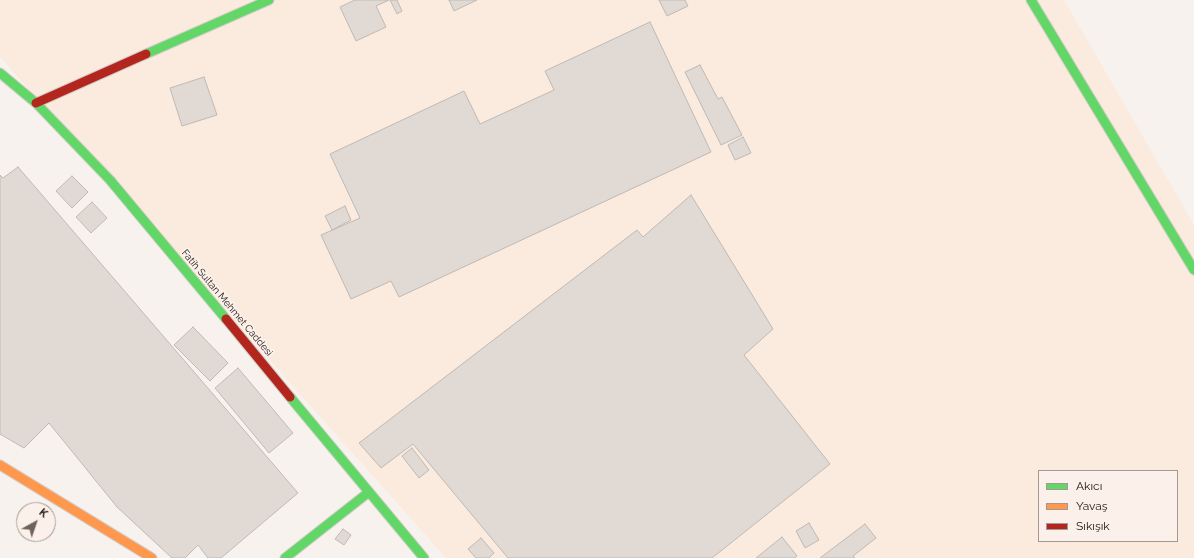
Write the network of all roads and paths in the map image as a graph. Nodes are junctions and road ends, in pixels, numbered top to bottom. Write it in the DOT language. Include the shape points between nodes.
graph roads {
  1 [pos="270,0"];
  2 [pos="1032,0"];
  3 [pos="0,73"];
  4 [pos="36,103"];
  5 [pos="1194,270"];
  6 [pos="0,465"];
  7 [pos="370,492"];
  8 [pos="152,558"];
  9 [pos="285,558"];
  10 [pos="424,558"];
  1 -- 4 [label="street"];
  2 -- 5 [label="street"];
  3 -- 4 [label="street, Fatih Sultan Mehmet Caddesi"];
  4 -- 7 [label="street, Fatih Sultan Mehmet Caddesi" via="110,180"];
  6 -- 8 [label="street"];
  7 -- 9 [label="street"];
  7 -- 10 [label="street, Fatih Sultan Mehmet Caddesi"];
}
